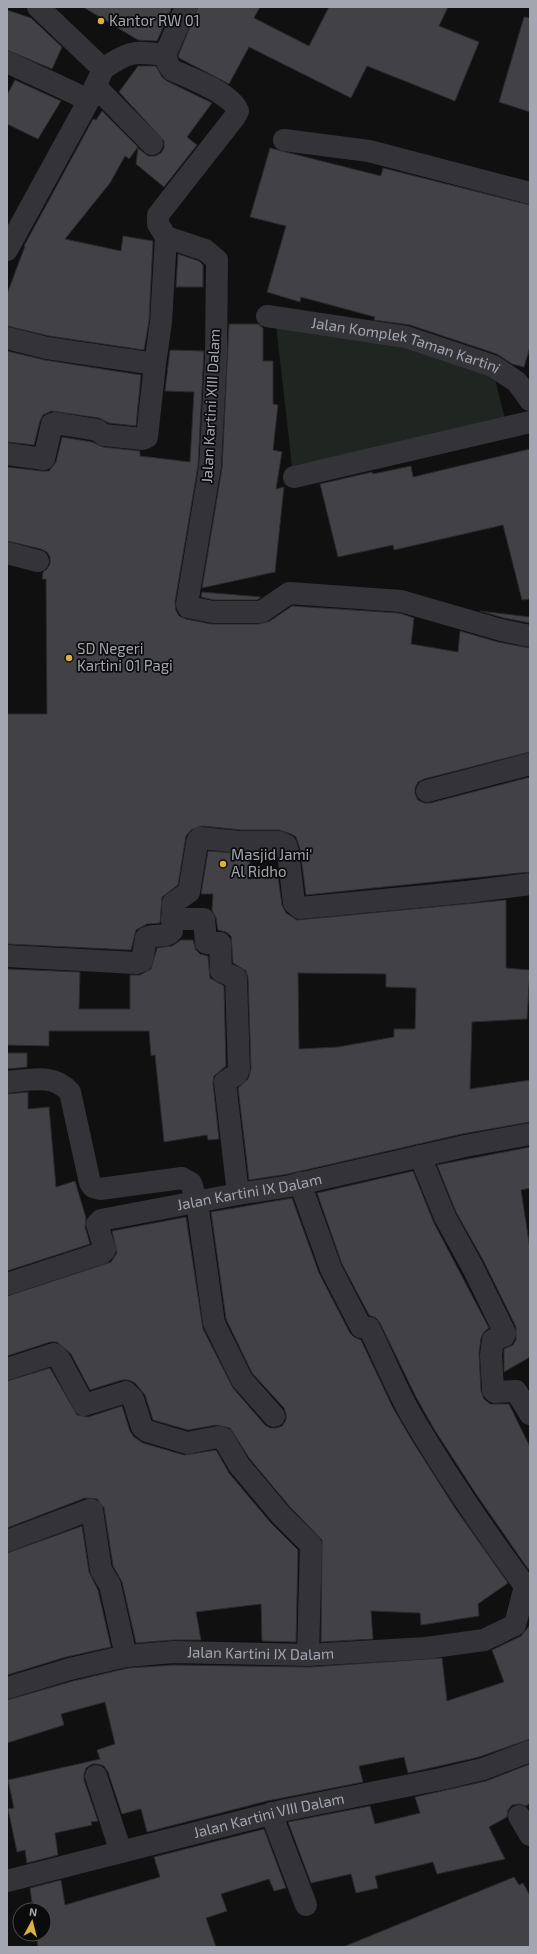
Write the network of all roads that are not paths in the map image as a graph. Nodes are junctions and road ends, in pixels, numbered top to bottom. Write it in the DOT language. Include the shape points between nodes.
graph roads {
  1 [pos="38,7"];
  2 [pos="186,7"];
  3 [pos="165,55"];
  4 [pos="7,62"];
  5 [pos="96,85"];
  6 [pos="284,140"];
  7 [pos="152,144"];
  8 [pos="530,193"];
  9 [pos="166,238"];
  10 [pos="7,250"];
  11 [pos="267,316"];
  12 [pos="7,338"];
  13 [pos="155,364"];
  14 [pos="530,400"];
  15 [pos="530,422"];
  16 [pos="7,454"];
  17 [pos="294,477"];
  18 [pos="7,553"];
  19 [pos="38,561"];
  20 [pos="530,636"];
  21 [pos="530,764"];
  22 [pos="427,791"];
  23 [pos="530,884"];
  24 [pos="172,919"];
  25 [pos="7,956"];
  26 [pos="7,1082"];
  27 [pos="530,1134"];
  28 [pos="420,1156"];
  29 [pos="300,1183"];
  30 [pos="238,1194"];
  31 [pos="197,1202"];
  32 [pos="7,1284"];
  33 [pos="7,1369"];
  34 [pos="530,1414"];
  35 [pos="274,1416"];
  36 [pos="7,1541"];
  37 [pos="528,1584"];
  38 [pos="308,1655"];
  39 [pos="126,1656"];
  40 [pos="7,1688"];
  41 [pos="530,1751"];
  42 [pos="96,1776"];
  43 [pos="271,1814"];
  44 [pos="519,1816"];
  45 [pos="530,1836"];
  46 [pos="121,1852"];
  47 [pos="7,1881"];
  48 [pos="306,1905"];
  1 -- 5 [label="street"];
  2 -- 3 [label="street"];
  3 -- 5 [label="street" via="139,52 119,58"];
  3 -- 9 [label="street" via="172,70 214,90 235,104 238,111 158,215 158,224"];
  4 -- 5 [label="street"];
  5 -- 7 [label="street"];
  5 -- 10 [label="street"];
  6 -- 8 [label="street" via="369,151"];
  9 -- 13 [label="street" via="161,322"];
  9 -- 20 [label="street, Jalan Kartini XIII Dalam" via="205,250 217,260 216,358 210,467 188,607 214,612 259,612 289,593 401,601"];
  11 -- 14 [label="street, Jalan Komplek Taman Kartini" via="406,337 493,366 517,382"];
  12 -- 13 [label="street" via="47,348"];
  13 -- 16 [label="street" via="146,438 104,435 97,430 54,424 44,460"];
  15 -- 17 [label="street"];
  18 -- 19 [label="street"];
  21 -- 22 [label="street"];
  23 -- 24 [label="street" via="300,908 294,903 286,845 279,842 201,838 197,843 191,889 173,903"];
  24 -- 25 [label="street" via="170,934 146,938 142,961 136,963"];
  24 -- 30 [label="street" via="204,919 206,943 220,943 221,971 236,978 239,1069 237,1074 225,1082"];
  26 -- 31 [label="street" via="53,1079 70,1092 93,1187 100,1189 182,1178 191,1183"];
  27 -- 28 [label="street, Jalan Kartini IX Dalam"];
  28 -- 29 [label="street, Jalan Kartini IX Dalam"];
  28 -- 34 [label="street" via="445,1217 504,1333 504,1336 492,1340 493,1390 516,1391"];
  29 -- 30 [label="street, Jalan Kartini IX Dalam"];
  29 -- 37 [label="street" via="331,1269 361,1327 369,1328 410,1412 461,1494"];
  30 -- 31 [label="street, Jalan Kartini IX Dalam"];
  31 -- 32 [label="street, Jalan Kartini IX Dalam" via="101,1220 97,1224 105,1250 102,1253"];
  31 -- 35 [label="street" via="214,1323 242,1380"];
  33 -- 38 [label="street" via="54,1354 60,1360 84,1405 126,1392 133,1399 142,1427 147,1431 187,1443 223,1438 239,1465 281,1515 311,1545"];
  36 -- 39 [label="street" via="92,1510 100,1570 110,1585"];
  37 -- 38 [label="street, Jalan Kartini IX Dalam" via="515,1625 484,1640 426,1648"];
  38 -- 39 [label="street, Jalan Kartini IX Dalam" via="174,1652"];
  39 -- 40 [label="street, Jalan Kartini IX Dalam"];
  41 -- 43 [label="street, Jalan Kartini VIII Dalam" via="482,1769 441,1779"];
  42 -- 46 [label="street"];
  43 -- 46 [label="street, Jalan Kartini VIII Dalam"];
  43 -- 48 [label="street"];
  44 -- 45 [label="street"];
  46 -- 47 [label="street, Jalan Kartini VIII Dalam"];
}
